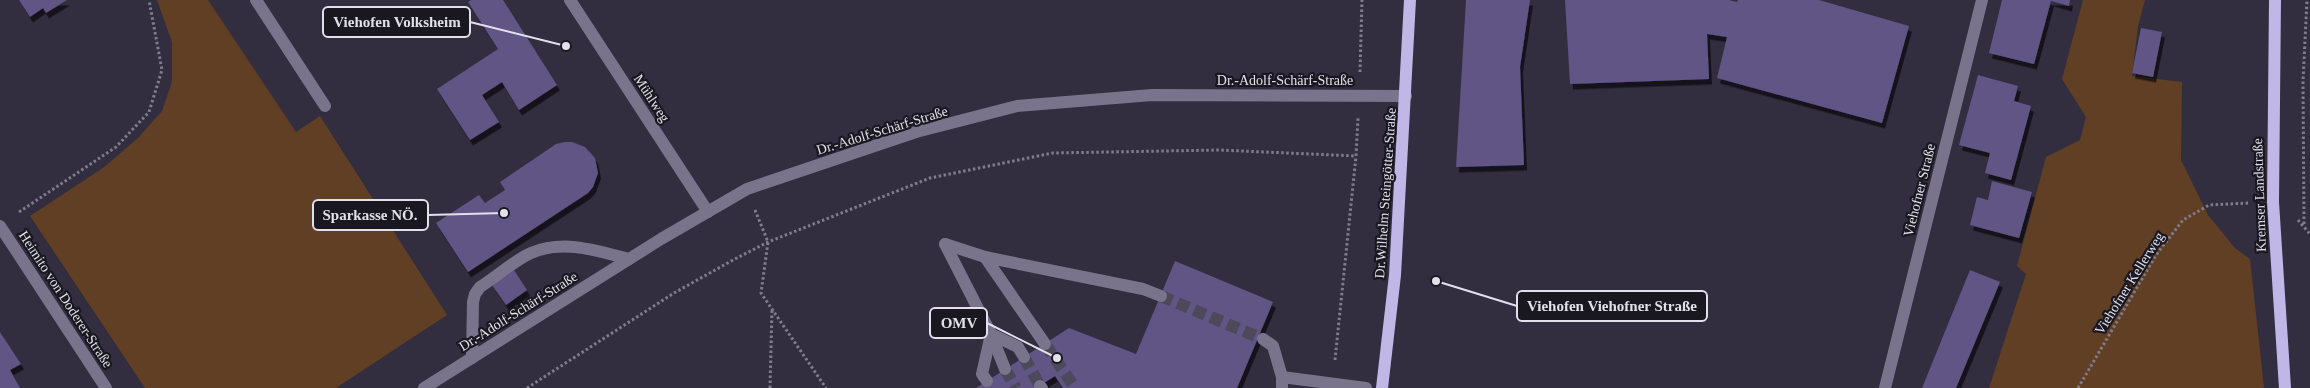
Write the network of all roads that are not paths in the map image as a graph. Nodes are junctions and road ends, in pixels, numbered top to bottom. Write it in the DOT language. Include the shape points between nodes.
graph roads {
  1 [pos="256,0"];
  2 [pos="570,0"];
  3 [pos="1410,0"];
  4 [pos="1982,0"];
  5 [pos="2274,0"];
  6 [pos="1406,96"];
  7 [pos="325,106"];
  8 [pos="708,212"];
  9 [pos="0,226"];
  10 [pos="985,256"];
  11 [pos="629,259"];
  12 [pos="1161,296"];
  13 [pos="991,334"];
  14 [pos="1262,339"];
  15 [pos="1045,344"];
  16 [pos="472,358"];
  17 [pos="1024,358"];
  18 [pos="1005,369"];
  19 [pos="987,381"];
  20 [pos="1282,383"];
  21 [pos="106,388"];
  22 [pos="424,388"];
  23 [pos="1366,388"];
  24 [pos="1382,388"];
  25 [pos="1885,388"];
  26 [pos="2285,388"];
  1 -- 7 [label="street"];
  2 -- 8 [label="street, Mühlweg"];
  3 -- 6 [label="main road, Dr.Wilhelm Steingötter-Straße"];
  4 -- 25 [label="street, Viehofner Straße"];
  5 -- 26 [label="main road, Kremser Landstraße" via="2273,202"];
  6 -- 8 [label="street, Dr.-Adolf-Schärf-Straße" via="1152,95 1017,106 916,132 747,189"];
  6 -- 24 [label="main road, Dr.Wilhelm Steingötter-Straße" via="1395,275"];
  8 -- 11 [label="street, Dr.-Adolf-Schärf-Straße"];
  9 -- 21 [label="street, Heimito von Doderer-Straße"];
  10 -- 12 [label="street" via="1143,289"];
  10 -- 13 [label="street" via="945,244"];
  10 -- 15 [label="street"];
  11 -- 16 [label="street, Dr.-Adolf-Schärf-Straße"];
  11 -- 16 [label="street" via="572,246 531,253 480,287 475,294"];
  13 -- 17 [label="street" via="1018,347"];
  13 -- 18 [label="street"];
  13 -- 19 [label="street" via="982,374"];
  14 -- 20 [label="street" via="1273,346"];
  16 -- 22 [label="street, Dr.-Adolf-Schärf-Straße"];
  20 -- 23 [label="street"];
}
